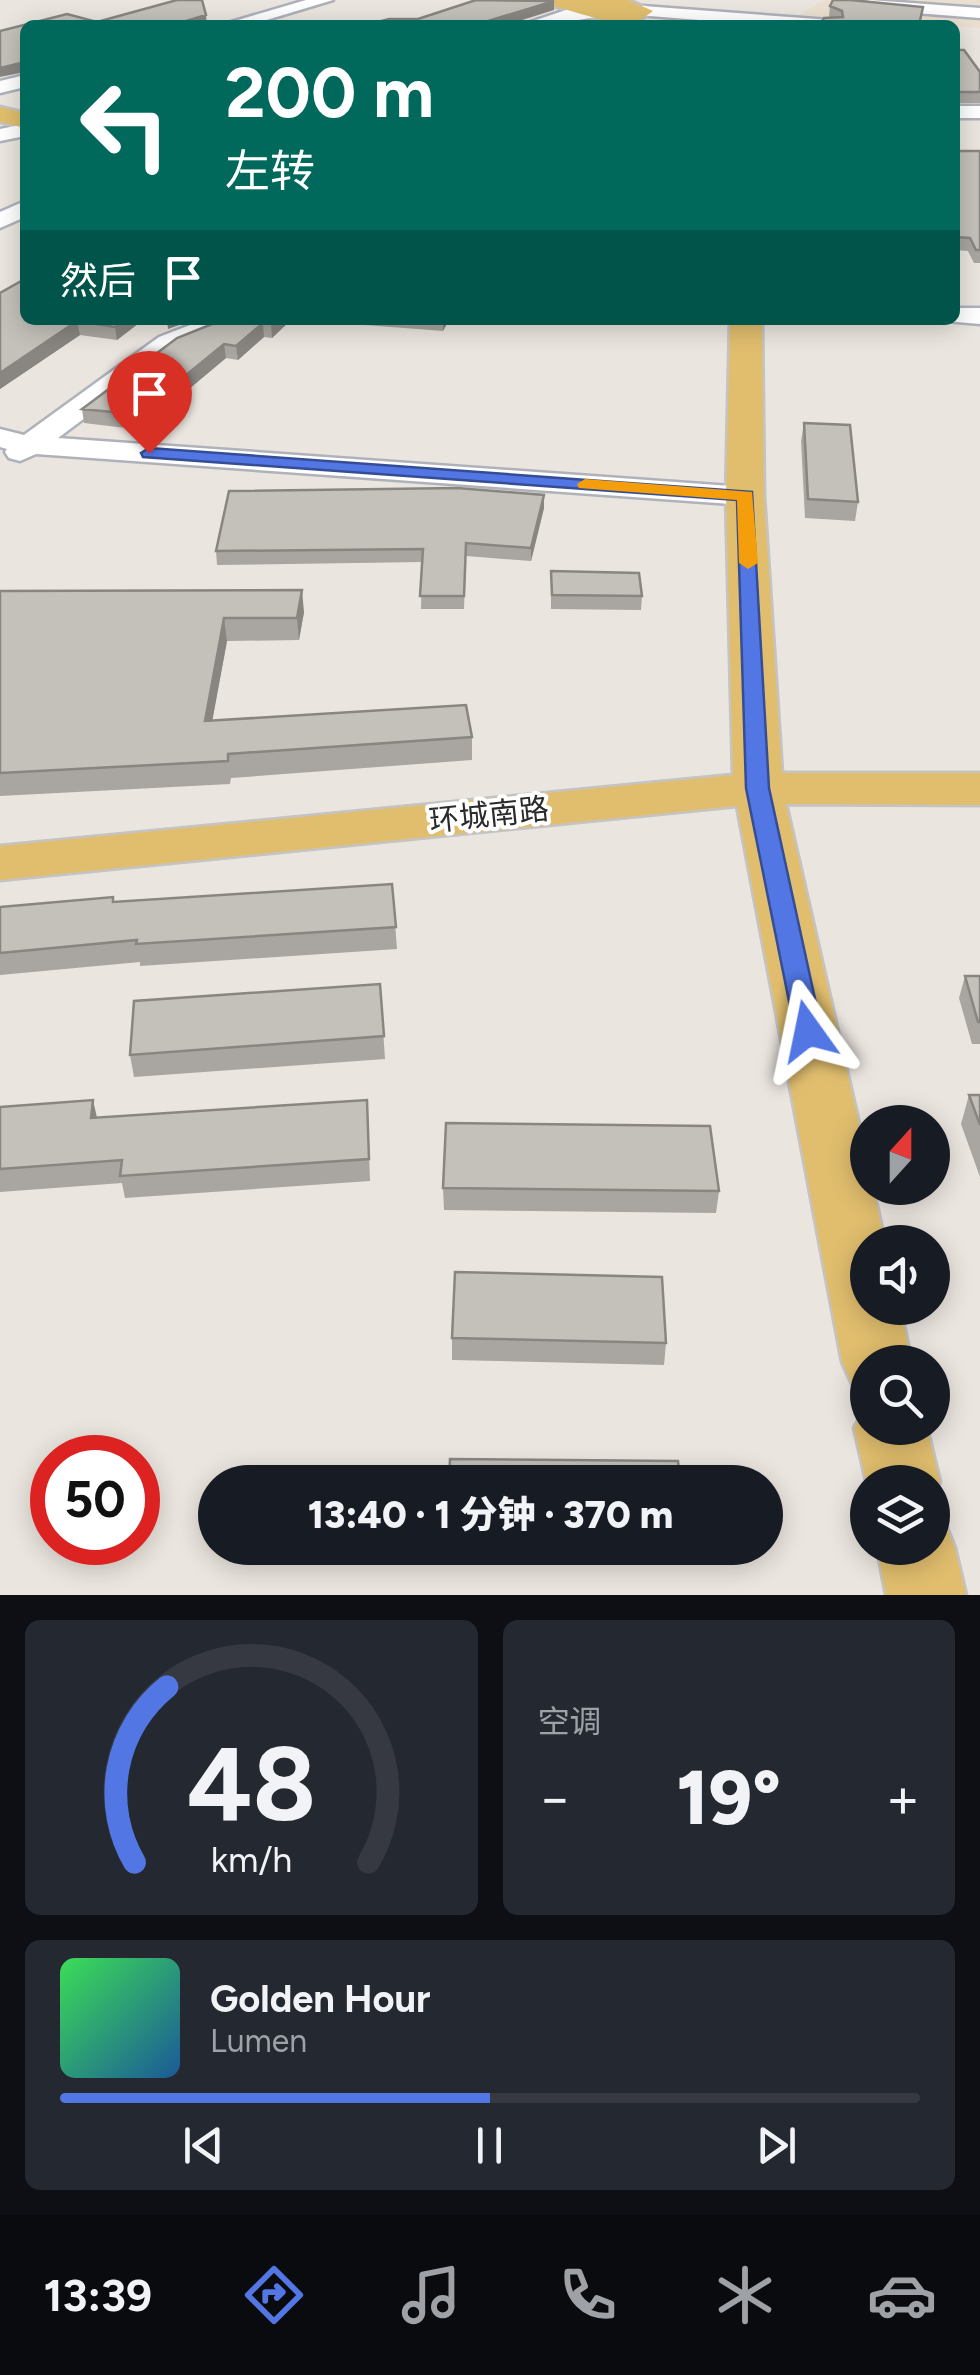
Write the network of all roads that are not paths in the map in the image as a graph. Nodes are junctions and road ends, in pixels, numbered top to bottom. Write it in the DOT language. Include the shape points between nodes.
graph roads {
  1 [pos="326,0"];
  2 [pos="554,0"];
  3 [pos="859,4"];
  4 [pos="931,10"];
  5 [pos="623,13"];
  6 [pos="980,13"];
  7 [pos="249,20"];
  8 [pos="548,20"];
  9 [pos="744,20"];
  10 [pos="213,325"];
  11 [pos="746,325"];
  12 [pos="15,441"];
  13 [pos="0,465"];
  14 [pos="746,496"];
  15 [pos="980,789"];
  16 [pos="760,799"];
  17 [pos="980,810"];
  18 [pos="0,863"];
  19 [pos="0,884"];
  20 [pos="873,1345"];
  21 [pos="920,1565"];
  22 [pos="926,1595"];
  1 -- 7 [label="street"];
  2 -- 5 [label="main road"];
  3 -- 4 [label="street"];
  4 -- 6 [label="street"];
  5 -- 8 [label="street"];
  5 -- 9 [label="street"];
  10 -- 12 [label="street" via="168,343"];
  11 -- 14 [label="main road"];
  12 -- 13 [label="street"];
  12 -- 14 [label="street"];
  14 -- 16 [label="main road"];
  15 -- 16 [label="main road, 环城南路"];
  16 -- 17 [label="main road, 环城南路"];
  16 -- 18 [label="main road, 环城南路"];
  16 -- 19 [label="main road, 环城南路"];
  16 -- 20 [label="main road"];
  21 -- 22 [label="main road"];
}
